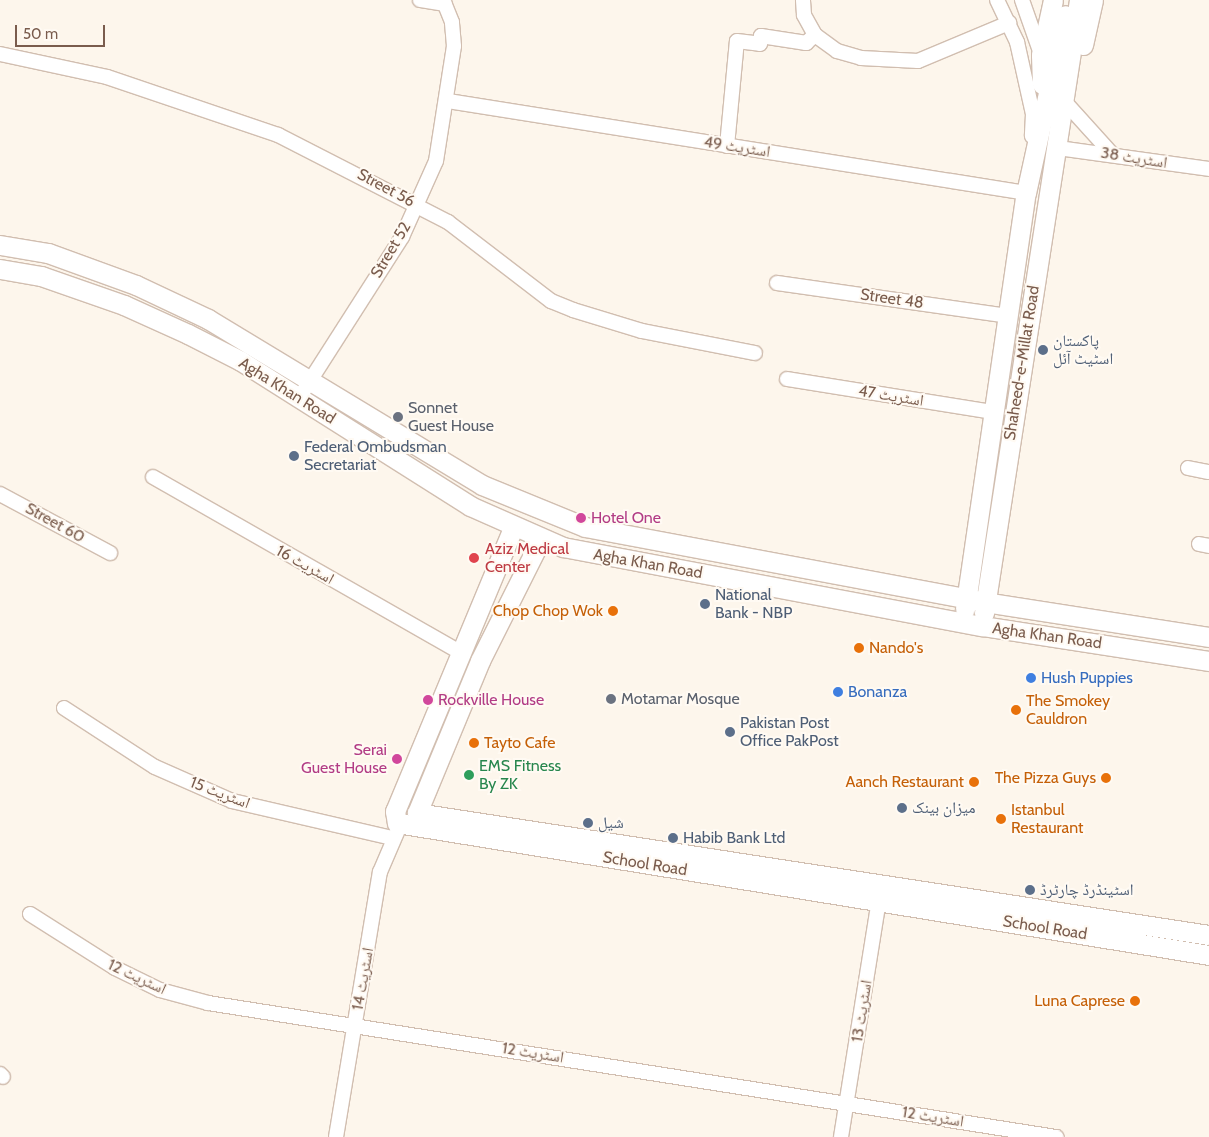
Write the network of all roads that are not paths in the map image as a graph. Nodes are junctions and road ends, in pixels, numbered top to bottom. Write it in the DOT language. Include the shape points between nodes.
graph roads {
  1 [pos="420,0"];
  2 [pos="803,0"];
  3 [pos="997,0"];
  4 [pos="1022,0"];
  5 [pos="1053,0"];
  6 [pos="1068,0"];
  7 [pos="1079,0"];
  8 [pos="1093,0"];
  9 [pos="444,2"];
  10 [pos="1009,23"];
  11 [pos="810,39"];
  12 [pos="0,54"];
  13 [pos="1041,55"];
  14 [pos="448,101"];
  15 [pos="1064,101"];
  16 [pos="1045,103"];
  17 [pos="726,146"];
  18 [pos="1058,148"];
  19 [pos="1112,154"];
  20 [pos="1209,170"];
  21 [pos="1029,177"];
  22 [pos="1052,180"];
  23 [pos="418,205"];
  24 [pos="0,245"];
  25 [pos="0,270"];
  26 [pos="777,283"];
  27 [pos="1008,316"];
  28 [pos="755,352"];
  29 [pos="310,379"];
  30 [pos="787,379"];
  31 [pos="299,398"];
  32 [pos="1015,405"];
  33 [pos="995,408"];
  34 [pos="1188,468"];
  35 [pos="1209,472"];
  36 [pos="153,477"];
  37 [pos="0,494"];
  38 [pos="585,527"];
  39 [pos="513,528"];
  40 [pos="541,539"];
  41 [pos="580,552"];
  42 [pos="110,553"];
  43 [pos="966,597"];
  44 [pos="985,602"];
  45 [pos="963,622"];
  46 [pos="983,626"];
  47 [pos="1209,637"];
  48 [pos="458,651"];
  49 [pos="1209,661"];
  50 [pos="64,708"];
  51 [pos="417,813"];
  52 [pos="396,825"];
  53 [pos="881,893"];
  54 [pos="30,914"];
  55 [pos="1059,921"];
  56 [pos="1209,935"];
  57 [pos="1209,955"];
  58 [pos="355,1025"];
  59 [pos="847,1102"];
  60 [pos="336,1137"];
  61 [pos="841,1137"];
  62 [pos="1056,1137"];
  1 -- 9 [label="street"];
  2 -- 11 [label="street"];
  3 -- 10 [label="street"];
  4 -- 13 [label="street"];
  5 -- 13 [label="street, Shaheed-e-Millat Road"];
  6 -- 16 [label="street, Shaheed-e-Millat Road"];
  7 -- 15 [label="street, Shaheed-e-Millat Road"];
  8 -- 15 [label="street, Shaheed-e-Millat Road" via="1075,82"];
  9 -- 14 [label="street, Street 52" via="454,46"];
  10 -- 11 [label="street" via="918,61 861,58"];
  10 -- 21 [label="street" via="1033,114"];
  11 -- 17 [label="street" via="761,36 760,44 738,41"];
  12 -- 23 [label="street, Street 56" via="107,77 231,117 338,162"];
  13 -- 16 [label="street, Shaheed-e-Millat Road"];
  14 -- 17 [label="street, اسٹریٹ 49"];
  14 -- 23 [label="street, Street 52" via="436,160"];
  15 -- 18 [label="street, Shaheed-e-Millat Road"];
  15 -- 19 [label="street"];
  16 -- 21 [label="street, Shaheed-e-Millat Road"];
  17 -- 21 [label="street, اسٹریٹ 49"];
  18 -- 19 [label="street, اسٹریٹ 38"];
  18 -- 22 [label="street, Shaheed-e-Millat Road"];
  19 -- 20 [label="street, اسٹریٹ 38"];
  21 -- 22 [label="street"];
  21 -- 27 [label="street, Shaheed-e-Millat Road"];
  22 -- 32 [label="street, Shaheed-e-Millat Road"];
  23 -- 28 [label="street, Street 56" via="558,304 642,331"];
  23 -- 29 [label="street, Street 52"];
  24 -- 29 [label="street, Agha Khan Road" via="48,253 136,285 208,320"];
  25 -- 31 [label="street, Agha Khan Road" via="41,276 124,305 241,361"];
  26 -- 27 [label="street, Street 48"];
  27 -- 33 [label="street, Shaheed-e-Millat Road"];
  29 -- 31 [label="street, Street 52"];
  29 -- 38 [label="street, Agha Khan Road" via="482,486"];
  30 -- 33 [label="street, اسٹریٹ 47"];
  31 -- 39 [label="street, Agha Khan Road" via="470,506"];
  32 -- 33 [label="street"];
  32 -- 44 [label="street, Shaheed-e-Millat Road"];
  33 -- 43 [label="street, Shaheed-e-Millat Road"];
  34 -- 35 [label="street"];
  36 -- 48 [label="street, اسٹریٹ 16"];
  37 -- 42 [label="street, Street 60"];
  38 -- 41 [label="street"];
  38 -- 43 [label="street, Agha Khan Road"];
  39 -- 40 [label="street, Agha Khan Road"];
  39 -- 48 [label="street"];
  40 -- 41 [label="street, Agha Khan Road"];
  40 -- 51 [label="street" via="480,661"];
  41 -- 45 [label="street, Agha Khan Road"];
  43 -- 44 [label="street, Agha Khan Road"];
  43 -- 45 [label="street, Shaheed-e-Millat Road"];
  44 -- 46 [label="street, Shaheed-e-Millat Road"];
  44 -- 47 [label="street, Agha Khan Road"];
  45 -- 46 [label="street, Agha Khan Road"];
  46 -- 49 [label="street, Agha Khan Road"];
  48 -- 52 [label="street"];
  50 -- 52 [label="street, اسٹریٹ 15" via="155,767 232,801"];
  51 -- 52 [label="street, School Road"];
  51 -- 53 [label="street, School Road"];
  52 -- 53 [label="street, School Road"];
  52 -- 58 [label="street, اسٹریٹ 14" via="380,872"];
  53 -- 55 [label="street, School Road"];
  53 -- 59 [label="street, اسٹریٹ 13"];
  54 -- 58 [label="street, اسٹریٹ 12" via="115,968 160,990 208,1003"];
  55 -- 56 [label="street, School Road"];
  55 -- 57 [label="street, School Road"];
  58 -- 59 [label="street, اسٹریٹ 12"];
  58 -- 60 [label="street, اسٹریٹ 14"];
  59 -- 61 [label="street, اسٹریٹ 13"];
  59 -- 62 [label="street, اسٹریٹ 12"];
}
